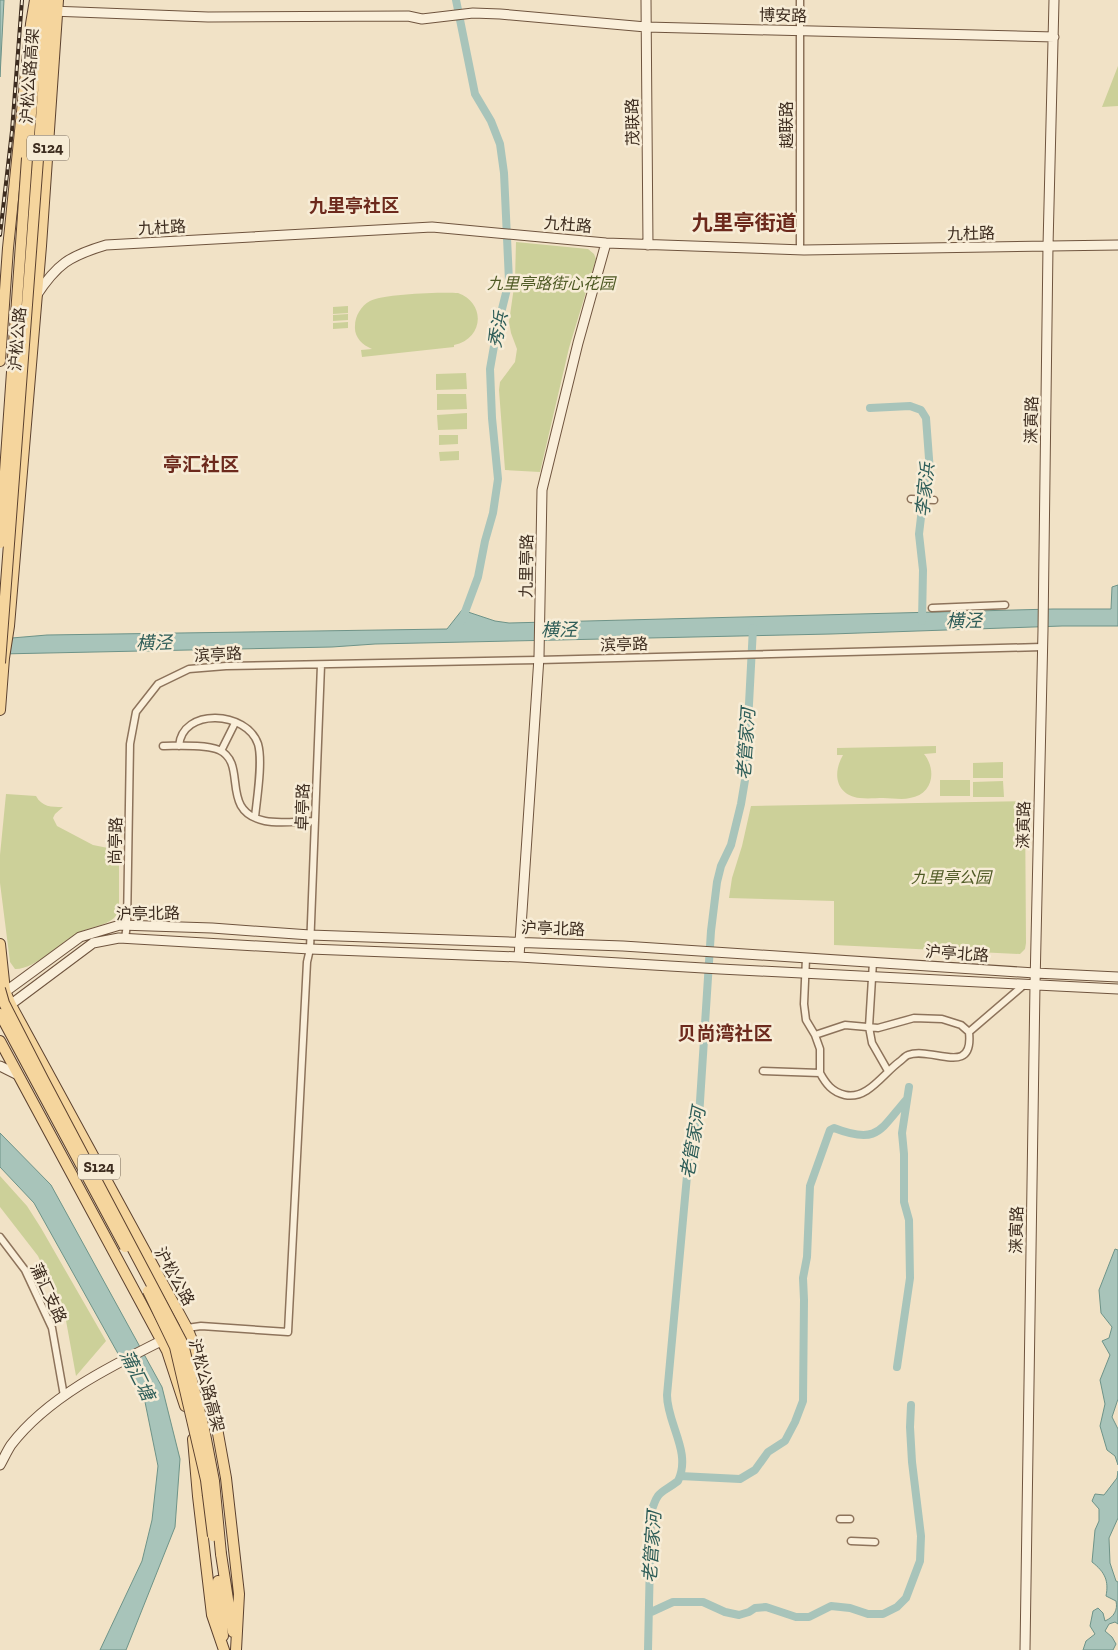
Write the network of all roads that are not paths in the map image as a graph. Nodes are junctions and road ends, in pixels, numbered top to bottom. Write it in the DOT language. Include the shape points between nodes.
graph roads {
  1 [pos="646,0"];
  2 [pos="800,0"];
  3 [pos="1054,0"];
  4 [pos="46,5"];
  5 [pos="646,27"];
  6 [pos="800,30"];
  7 [pos="1054,37"];
  8 [pos="33,158"];
  9 [pos="606,243"];
  10 [pos="648,245"];
  11 [pos="1118,245"];
  12 [pos="1048,246"];
  13 [pos="800,250"];
  14 [pos="36,296"];
  15 [pos="1,323"];
  16 [pos="0,361"];
  17 [pos="911,499"];
  18 [pos="934,500"];
  19 [pos="0,542"];
  20 [pos="1005,605"];
  21 [pos="932,608"];
  22 [pos="1042,647"];
  23 [pos="539,660"];
  24 [pos="2,661"];
  25 [pos="321,666"];
  26 [pos="0,710"];
  27 [pos="235,723"];
  28 [pos="130,744"];
  29 [pos="163,746"];
  30 [pos="179,746"];
  31 [pos="221,751"];
  32 [pos="255,817"];
  33 [pos="315,821"];
  34 [pos="127,925"];
  35 [pos="310,935"];
  36 [pos="125,938"];
  37 [pos="520,942"];
  38 [pos="0,944"];
  39 [pos="310,949"];
  40 [pos="519,957"];
  41 [pos="806,958"];
  42 [pos="873,962"];
  43 [pos="1035,973"];
  44 [pos="806,974"];
  45 [pos="872,977"];
  46 [pos="1118,977"];
  47 [pos="1025,984"];
  48 [pos="1035,985"];
  49 [pos="1118,989"];
  50 [pos="2,992"];
  51 [pos="11,1005"];
  52 [pos="0,1013"];
  53 [pos="869,1027"];
  54 [pos="969,1032"];
  55 [pos="815,1035"];
  56 [pos="0,1041"];
  57 [pos="0,1066"];
  58 [pos="763,1071"];
  59 [pos="888,1071"];
  60 [pos="820,1073"];
  61 [pos="18,1075"];
  62 [pos="0,1237"];
  63 [pos="187,1328"];
  64 [pos="161,1341"];
  65 [pos="64,1396"];
  66 [pos="0,1465"];
  67 [pos="840,1519"];
  68 [pos="850,1519"];
  69 [pos="852,1541"];
  70 [pos="875,1542"];
  71 [pos="218,1554"];
  72 [pos="224,1648"];
  73 [pos="236,1650"];
  74 [pos="1025,1650"];
  1 -- 5 [label="street, 茂联路"];
  2 -- 6 [label="street, 越联路"];
  3 -- 7 [label="street, 涞寅路"];
  4 -- 5 [label="street, 博安路" via="208,17 408,16 422,20 473,13"];
  4 -- 8 [label="main road, 沪松公路高架"];
  4 -- 14 [label="main road, 沪松公路 / S124"];
  4 -- 15 [label="main road, 沪松公路 / S124" via="28,53"];
  5 -- 6 [label="street, 博安路"];
  5 -- 10 [label="street, 茂联路"];
  6 -- 7 [label="street, 博安路"];
  6 -- 13 [label="street, 越联路"];
  7 -- 12 [label="street, 涞寅路"];
  8 -- 19 [label="main road, 沪松公路高架, bridge"];
  8 -- 24 [label="main road, 沪松公路高架, bridge"];
  9 -- 10 [label="street, 九杜路"];
  9 -- 14 [label="street, 九杜路" via="432,227 106,245 80,253 63,263"];
  9 -- 23 [label="street, 九里亭路" via="542,490"];
  10 -- 13 [label="street, 九杜路"];
  11 -- 12 [label="street, 九杜路"];
  12 -- 13 [label="street, 九杜路"];
  12 -- 22 [label="street, 涞寅路"];
  14 -- 15 [label="street, 九杜路"];
  14 -- 24 [label="main road, 沪松公路 / S124" via="9,626"];
  15 -- 16 [label="main road, 沪松公路 / S124"];
  17 -- 18 [label="street"];
  20 -- 21 [label="street"];
  22 -- 23 [label="street, 滨亭路"];
  22 -- 43 [label="street, 涞寅路"];
  23 -- 25 [label="street, 滨亭路"];
  23 -- 37 [label="street, 九里亭路"];
  24 -- 26 [label="main road, 沪松公路 / S124"];
  25 -- 28 [label="street, 滨亭路" via="188,669 158,684 136,712"];
  25 -- 33 [label="street, 卓亭路"];
  27 -- 30 [label="street" via="216,718 192,722 179,739"];
  27 -- 31 [label="street"];
  27 -- 32 [label="street" via="252,734 260,754"];
  28 -- 34 [label="street, 尚亭路"];
  29 -- 30 [label="street"];
  30 -- 31 [label="street" via="211,747"];
  31 -- 32 [label="street" via="233,766 238,800 245,811"];
  32 -- 33 [label="street" via="266,821"];
  33 -- 35 [label="street, 卓亭路"];
  34 -- 35 [label="street, 沪亭北路"];
  34 -- 36 [label="street, 尚亭路"];
  34 -- 50 [label="street, 沪亭北路" via="80,937"];
  35 -- 37 [label="street, 沪亭北路"];
  35 -- 39 [label="street, 卓亭路"];
  36 -- 39 [label="street, 沪亭北路"];
  36 -- 51 [label="street, 沪亭北路" via="93,943"];
  37 -- 40 [label="street, 九里亭路"];
  37 -- 41 [label="street, 沪亭北路"];
  38 -- 50 [label="main road, 沪松公路 / S124"];
  39 -- 40 [label="street, 沪亭北路"];
  39 -- 63 [label="street, 卓亭路" via="288,1332 201,1326"];
  40 -- 44 [label="street, 沪亭北路"];
  41 -- 42 [label="street, 沪亭北路"];
  41 -- 44 [label="street"];
  42 -- 43 [label="street, 沪亭北路"];
  42 -- 45 [label="street"];
  43 -- 46 [label="street, 沪亭北路"];
  43 -- 48 [label="street, 涞寅路"];
  44 -- 45 [label="street, 沪亭北路"];
  44 -- 55 [label="street" via="806,1020"];
  45 -- 47 [label="street, 沪亭北路"];
  45 -- 53 [label="street"];
  47 -- 48 [label="street, 沪亭北路"];
  47 -- 54 [label="street"];
  48 -- 49 [label="street, 沪亭北路"];
  48 -- 74 [label="street, 涞寅路"];
  50 -- 51 [label="main road, 沪松公路 / S124"];
  50 -- 71 [label="main road, 沪松公路高架, bridge" via="4,1003 43,1079 183,1344 214,1481"];
  51 -- 52 [label="street, 沪亭北路"];
  51 -- 63 [label="main road, 沪松公路 / S124"];
  52 -- 71 [label="main road, 沪松公路高架, bridge" via="175,1347 206,1480"];
  53 -- 54 [label="street" via="878,1028 914,1018 942,1019 961,1025"];
  53 -- 55 [label="street" via="845,1025"];
  53 -- 59 [label="street" via="872,1043"];
  54 -- 59 [label="street" via="968,1051 962,1057 908,1055"];
  55 -- 60 [label="street" via="820,1049"];
  56 -- 61 [label="main road, S124"];
  57 -- 61 [label="street"];
  58 -- 60 [label="street"];
  59 -- 60 [label="street" via="862,1094 851,1096 826,1085"];
  61 -- 64 [label="main road, S124"];
  62 -- 65 [label="street, 蒲汇支路" via="24,1270 52,1328"];
  63 -- 64 [label="street"];
  63 -- 73 [label="main road, 沪松公路 / S124" via="215,1417 226,1478 239,1594"];
  64 -- 65 [label="street"];
  64 -- 72 [label="main road, S124" via="192,1430 212,1615"];
  65 -- 66 [label="street" via="38,1416 11,1445"];
  67 -- 68 [label="street"];
  69 -- 70 [label="street"];
  71 -- 72 [label="main road, 沪松公路高架"];
  71 -- 73 [label="main road, 沪松公路高架"];
}
